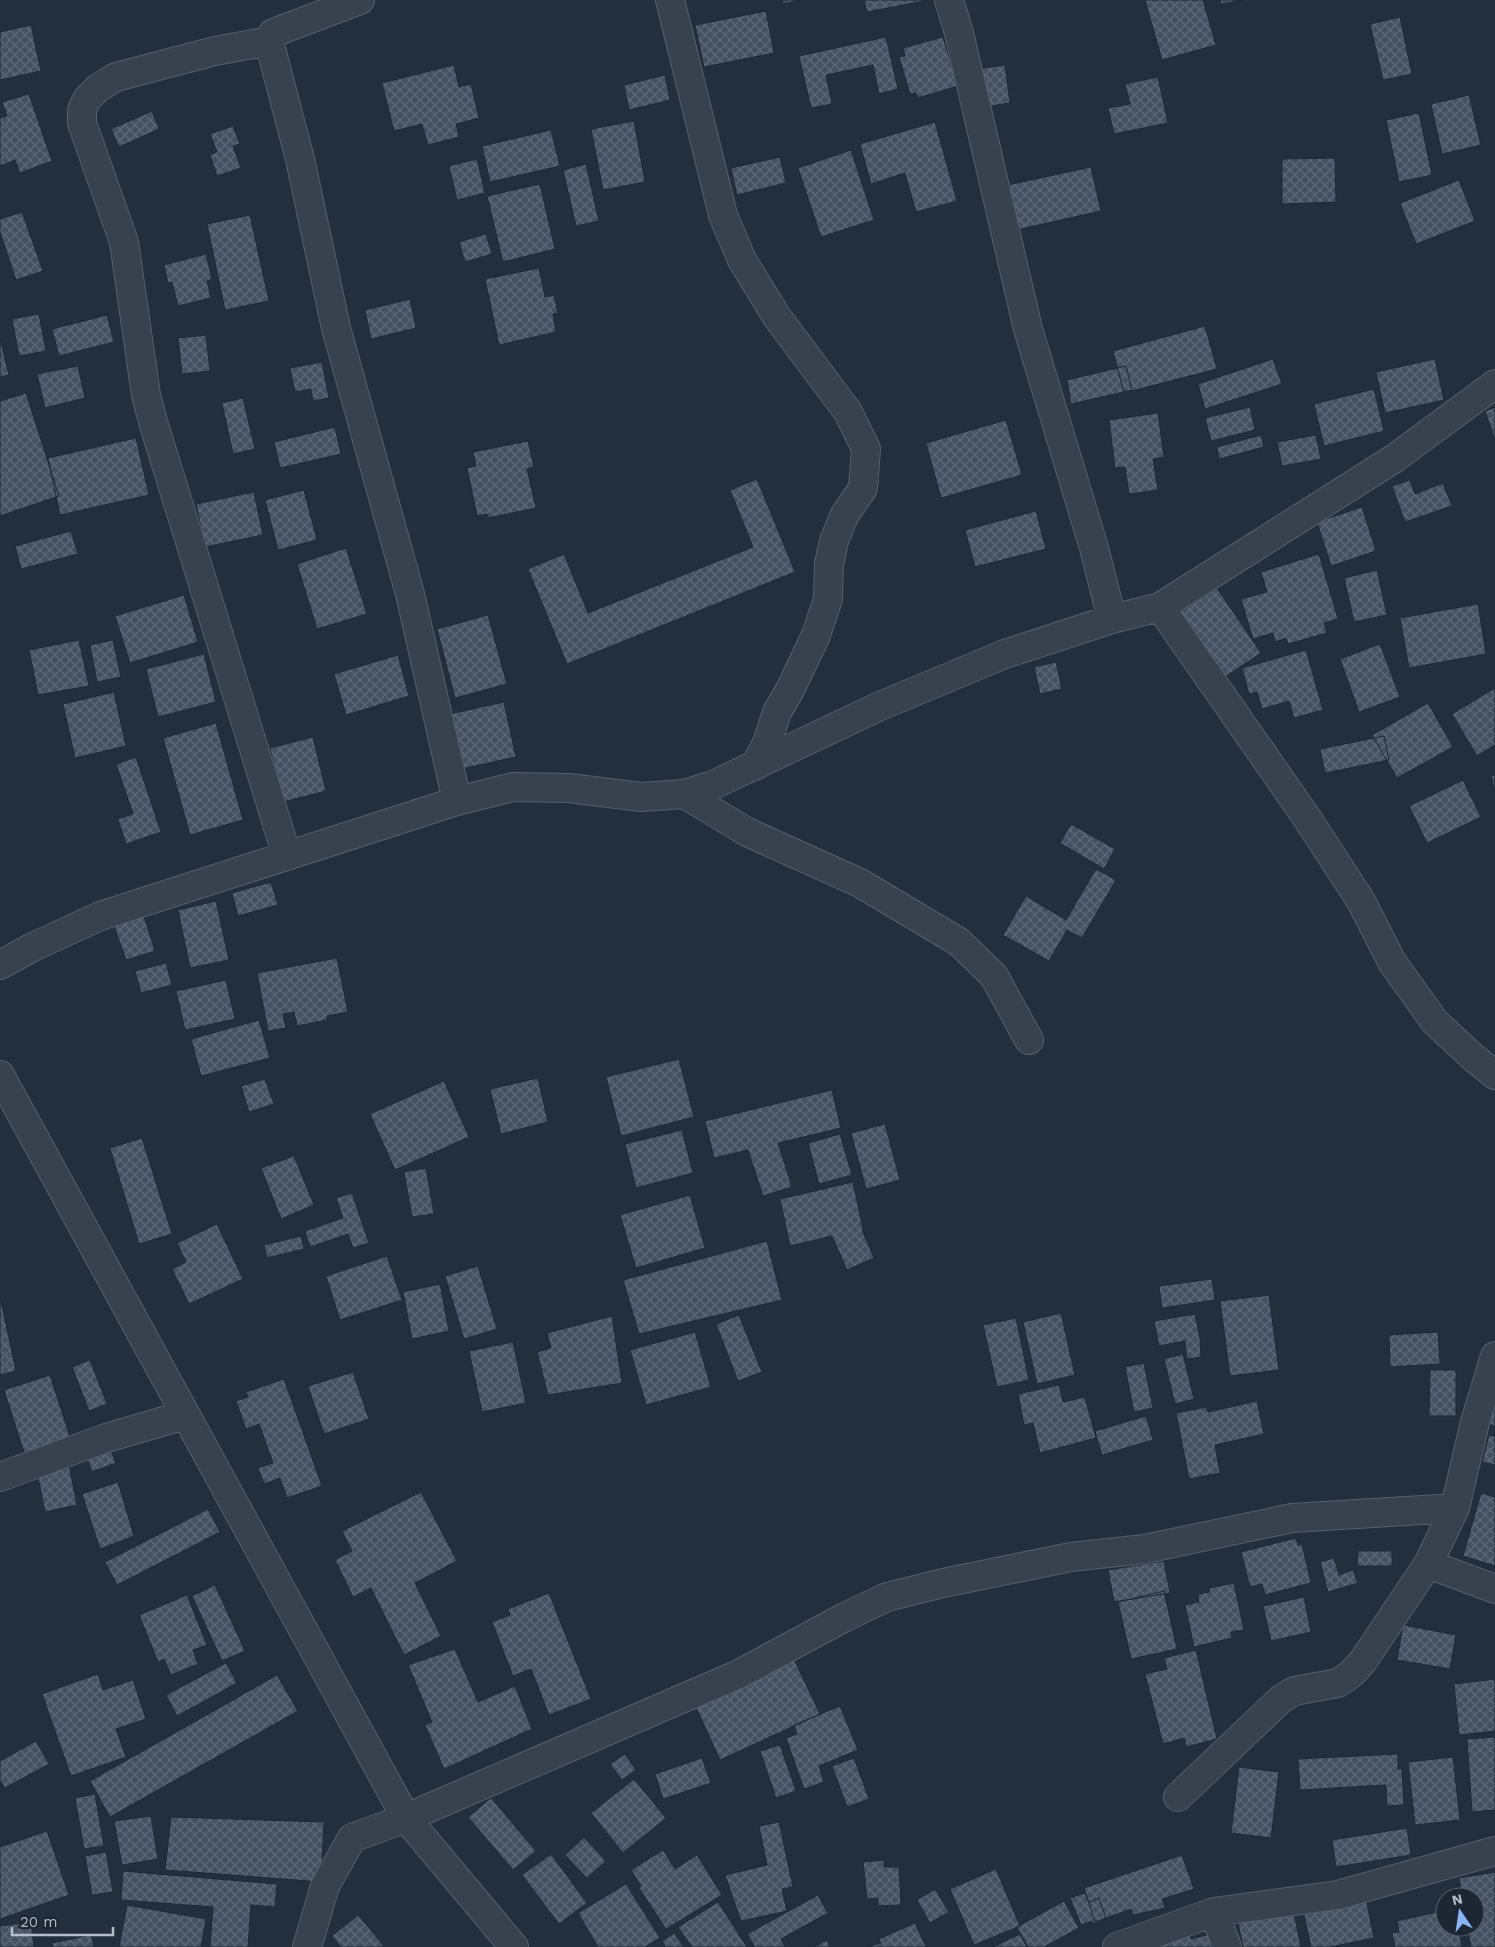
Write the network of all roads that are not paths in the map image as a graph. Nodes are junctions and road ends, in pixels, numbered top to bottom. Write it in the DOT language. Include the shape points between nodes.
graph roads {
  1 [pos="360,0"];
  2 [pos="670,0"];
  3 [pos="949,0"];
  4 [pos="269,42"];
  5 [pos="1495,384"];
  6 [pos="1160,607"];
  7 [pos="1112,619"];
  8 [pos="755,766"];
  9 [pos="684,794"];
  10 [pos="456,801"];
  11 [pos="287,856"];
  12 [pos="0,965"];
  13 [pos="1029,1040"];
  14 [pos="0,1075"];
  15 [pos="1495,1075"];
  16 [pos="8,1108"];
  17 [pos="1495,1356"];
  18 [pos="185,1415"];
  19 [pos="0,1477"];
  20 [pos="1455,1508"];
  21 [pos="1428,1564"];
  22 [pos="1495,1589"];
  23 [pos="1178,1797"];
  24 [pos="406,1818"];
  25 [pos="1495,1851"];
  26 [pos="1214,1912"];
  27 [pos="307,1947"];
  28 [pos="514,1947"];
  29 [pos="1117,1947"];
  30 [pos="1227,1947"];
  1 -- 4 [label="street" via="273,32"];
  2 -- 8 [label="street" via="723,215 742,260 777,317 848,412 866,449 863,488 844,516 834,541 828,599 816,635 777,712"];
  3 -- 7 [label="street" via="1028,329"];
  4 -- 10 [label="street" via="300,159 336,328 410,594"];
  4 -- 11 [label="street" via="215,51 116,77 87,98 82,110 82,123 124,242 146,395 154,425"];
  5 -- 6 [label="street" via="1396,458"];
  6 -- 7 [label="street"];
  6 -- 15 [label="street" via="1356,893 1392,962 1436,1022"];
  7 -- 8 [label="street" via="996,658 880,706"];
  8 -- 9 [label="street"];
  9 -- 10 [label="street" via="640,797 569,788 513,787"];
  9 -- 13 [label="street" via="747,832 860,883 959,942 994,976"];
  10 -- 11 [label="street"];
  11 -- 12 [label="street" via="100,916"];
  14 -- 16 [label="street"];
  16 -- 18 [label="street"];
  17 -- 20 [label="street" via="1475,1422"];
  18 -- 19 [label="street" via="106,1438"];
  18 -- 24 [label="street"];
  20 -- 21 [label="street"];
  20 -- 24 [label="street" via="1284,1520 1145,1549 1071,1557 887,1597 739,1674"];
  21 -- 22 [label="street"];
  21 -- 23 [label="street" via="1351,1674 1338,1683 1294,1691 1282,1699"];
  24 -- 27 [label="street" via="352,1838 325,1886"];
  24 -- 28 [label="street"];
  25 -- 26 [label="street" via="1338,1895"];
  26 -- 29 [label="street"];
  26 -- 30 [label="street"];
}
